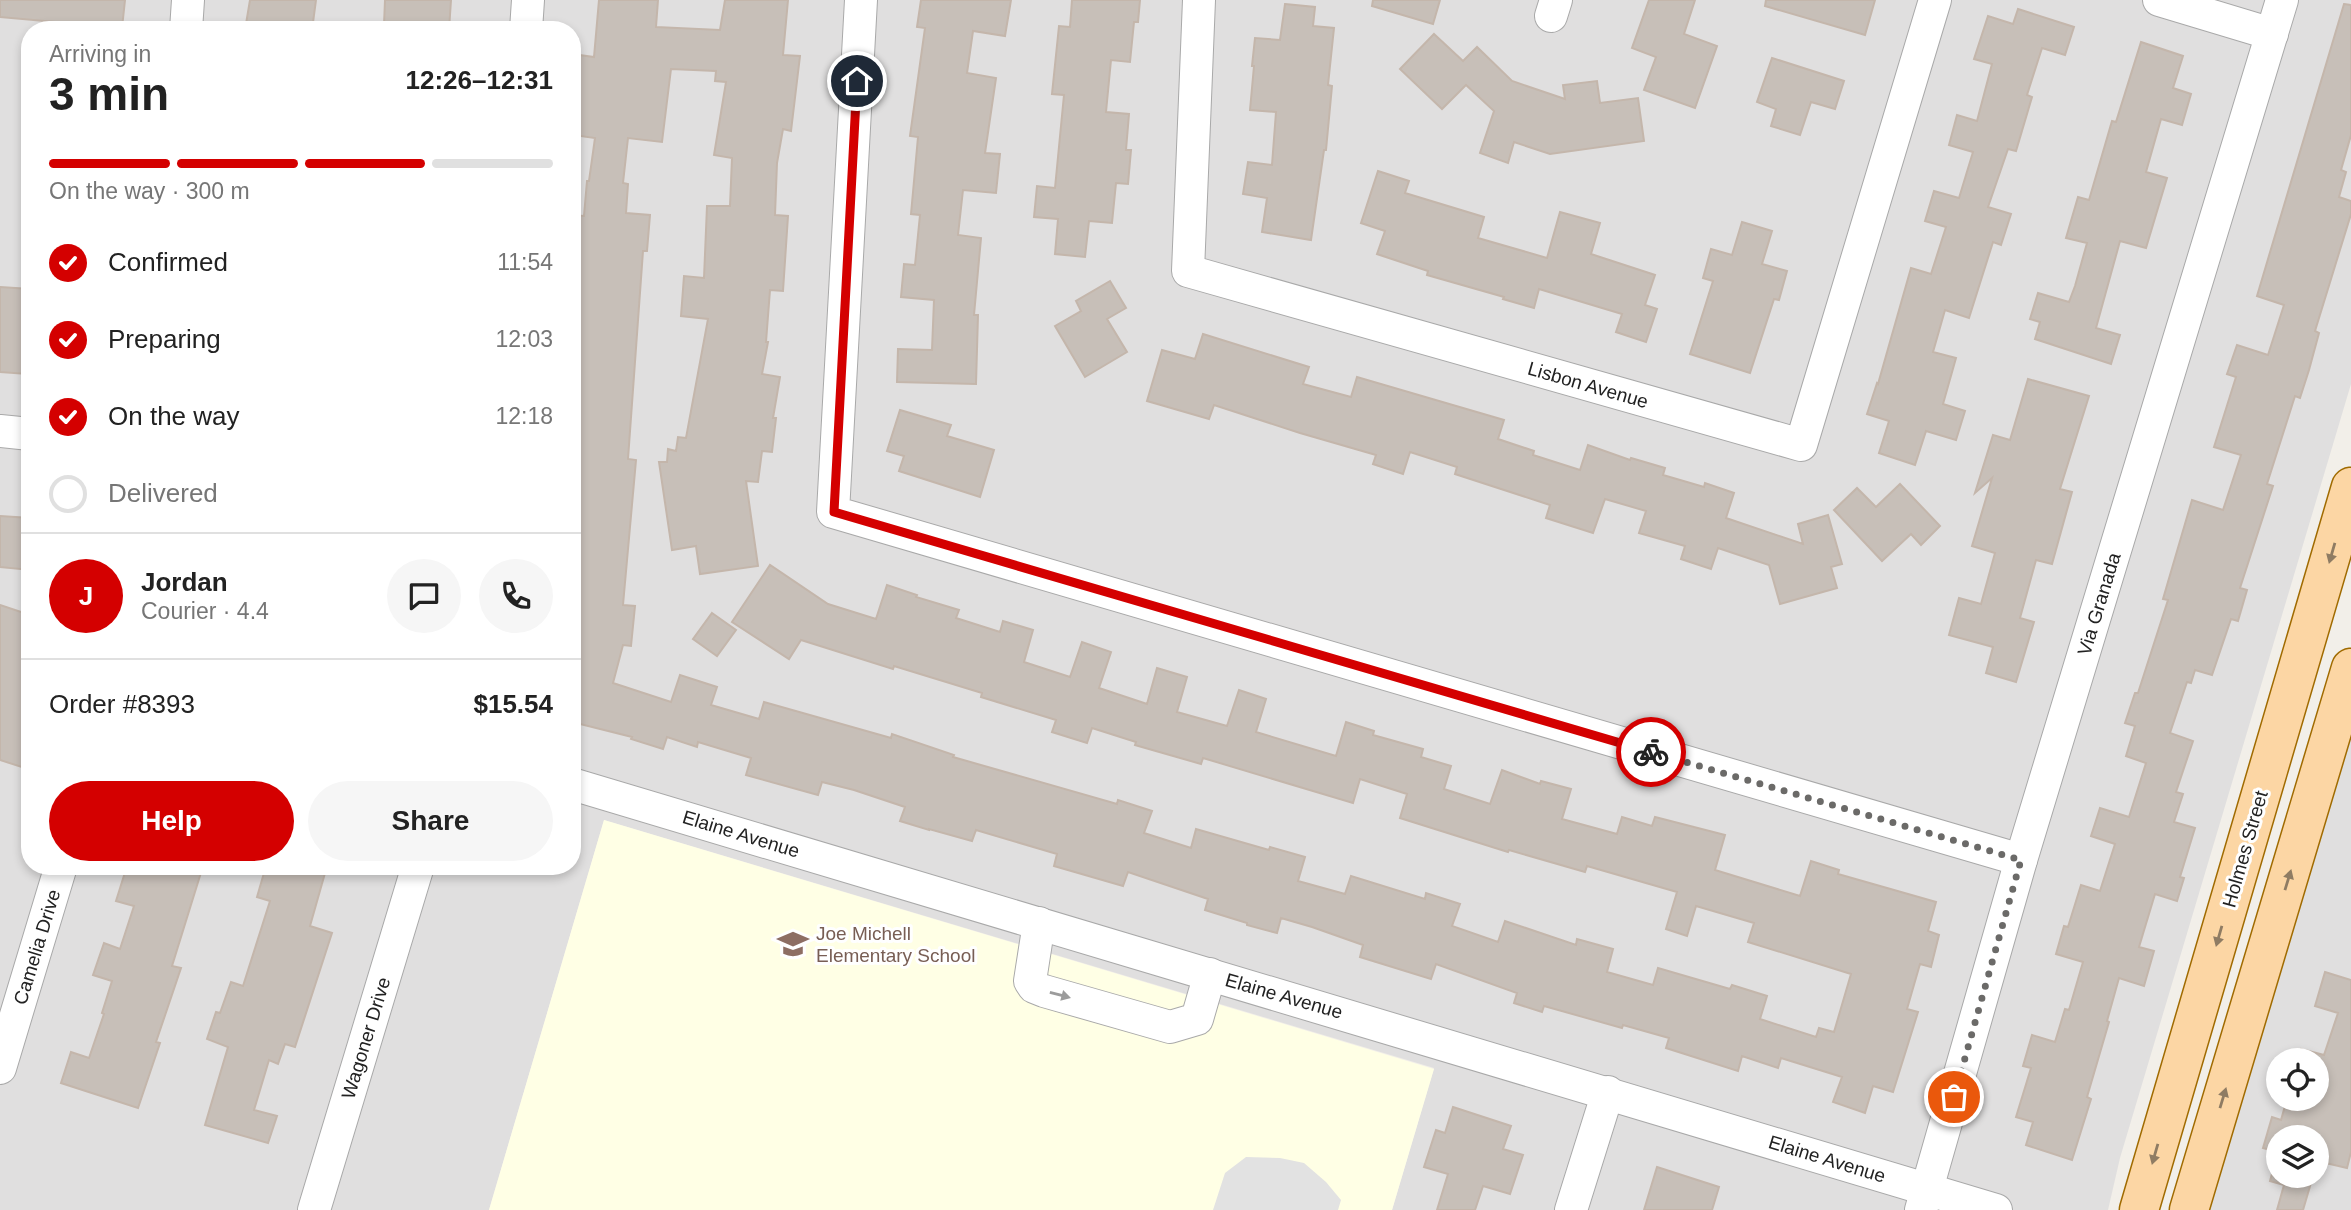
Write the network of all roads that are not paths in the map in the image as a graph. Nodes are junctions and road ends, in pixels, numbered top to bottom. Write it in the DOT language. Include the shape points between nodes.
graph roads {
  1 [pos="188,0"];
  2 [pos="528,0"];
  3 [pos="861,0"];
  4 [pos="1199,0"];
  5 [pos="1935,0"];
  6 [pos="2159,0"];
  7 [pos="2282,0"];
  8 [pos="187,21"];
  9 [pos="527,21"];
  10 [pos="2272,34"];
  11 [pos="0,431"];
  12 [pos="21,433"];
  13 [pos="2351,487"];
  14 [pos="2351,668"];
  15 [pos="581,787"];
  16 [pos="2021,860"];
  17 [pos="58,875"];
  18 [pos="415,875"];
  19 [pos="1039,923"];
  20 [pos="1210,974"];
  21 [pos="0,1068"];
  22 [pos="1608,1092"];
  23 [pos="1924,1199"];
  24 [pos="314,1210"];
  25 [pos="1571,1210"];
  26 [pos="1996,1210"];
  27 [pos="2139,1210"];
  28 [pos="2189,1210"];
  1 -- 8 [label="street"];
  2 -- 9 [label="street"];
  3 -- 16 [label="street" via="834,512"];
  4 -- 5 [label="street, Lisbon Avenue" via="1188,271 1801,445"];
  6 -- 10 [label="street"];
  7 -- 10 [label="street, Via Granada"];
  10 -- 16 [label="street, Via Granada"];
  11 -- 12 [label="street"];
  13 -- 27 [label="main road, Holmes Street, one-way"];
  28 -- 14 [label="main road, one-way"];
  15 -- 19 [label="street, Elaine Avenue"];
  16 -- 23 [label="street, Via Granada"];
  17 -- 21 [label="street, Camelia Drive"];
  18 -- 24 [label="street, Wagoner Drive"];
  19 -- 20 [label="street, Elaine Avenue"];
  19 -- 20 [label="street, one-way" via="1030,981 1044,991 1170,1027 1197,1019"];
  20 -- 22 [label="street, Elaine Avenue"];
  22 -- 23 [label="street, Elaine Avenue"];
  22 -- 25 [label="street"];
  23 -- 26 [label="street, Elaine Avenue"];
}
